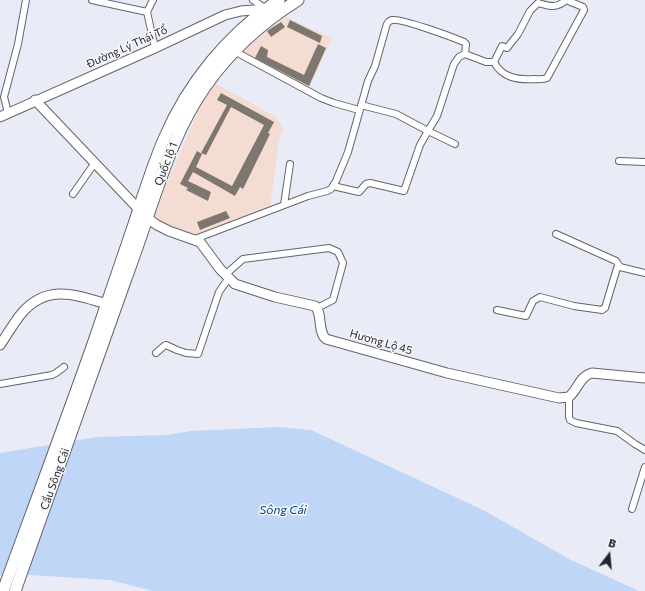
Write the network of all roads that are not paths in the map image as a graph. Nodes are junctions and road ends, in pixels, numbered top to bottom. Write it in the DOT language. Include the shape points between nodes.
graph roads {
  1 [pos="26,0"];
  2 [pos="92,0"];
  3 [pos="153,0"];
  4 [pos="253,0"];
  5 [pos="279,0"];
  6 [pos="298,0"];
  7 [pos="566,0"];
  8 [pos="536,1"];
  9 [pos="266,9"];
  10 [pos="146,12"];
  11 [pos="155,48"];
  12 [pos="234,51"];
  13 [pos="465,54"];
  14 [pos="494,62"];
  15 [pos="2,94"];
  16 [pos="35,100"];
  17 [pos="360,107"];
  18 [pos="4,115"];
  19 [pos="428,131"];
  20 [pos="455,144"];
  21 [pos="619,161"];
  22 [pos="645,162"];
  23 [pos="94,164"];
  24 [pos="290,164"];
  25 [pos="333,186"];
  26 [pos="73,194"];
  27 [pos="284,205"];
  28 [pos="138,210"];
  29 [pos="147,218"];
  30 [pos="556,234"];
  31 [pos="195,239"];
  32 [pos="620,267"];
  33 [pos="645,273"];
  34 [pos="226,277"];
  35 [pos="106,304"];
  36 [pos="317,308"];
  37 [pos="497,310"];
  38 [pos="0,345"];
  39 [pos="156,354"];
  40 [pos="90,366"];
  41 [pos="64,367"];
  42 [pos="645,378"];
  43 [pos="0,384"];
  44 [pos="569,397"];
  45 [pos="645,450"];
  46 [pos="645,467"];
  47 [pos="632,509"];
  48 [pos="3,591"];
  49 [pos="15,591"];
  1 -- 15 [label="street" via="18,44"];
  2 -- 10 [label="street"];
  3 -- 10 [label="street"];
  4 -- 9 [label="street"];
  5 -- 9 [label="highway, Quốc lộ 1"];
  6 -- 12 [label="highway, Quốc lộ 1" via="264,23"];
  7 -- 8 [label="street" via="556,6"];
  7 -- 14 [label="street" via="580,5 584,10 547,78 522,80 501,72"];
  8 -- 14 [label="street" via="518,34 507,48 502,46"];
  9 -- 11 [label="street, Đường Lý Thái Tổ" via="230,14"];
  9 -- 28 [label="highway, Quốc lộ 1" via="226,44 210,62 183,102 164,139"];
  10 -- 11 [label="street"];
  11 -- 16 [label="street, Đường Lý Thái Tổ"];
  12 -- 17 [label="street" via="321,98"];
  12 -- 29 [label="highway, Quốc lộ 1" via="205,87 182,125"];
  13 -- 14 [label="street" via="486,62"];
  13 -- 17 [label="street" via="464,42 399,20 390,20"];
  13 -- 19 [label="street" via="454,64 437,116"];
  15 -- 18 [label="street"];
  16 -- 18 [label="street, Đường Lý Thái Tổ"];
  16 -- 23 [label="street"];
  17 -- 19 [label="street" via="396,114"];
  17 -- 25 [label="street" via="348,152"];
  19 -- 20 [label="street"];
  19 -- 25 [label="street" via="420,145 404,191 370,183 359,192"];
  21 -- 22 [label="street"];
  23 -- 26 [label="street"];
  23 -- 28 [label="street"];
  24 -- 27 [label="street"];
  25 -- 27 [label="street" via="325,192"];
  27 -- 31 [label="street"];
  28 -- 29 [label="street"];
  28 -- 35 [label="highway, Quốc lộ 1"];
  29 -- 31 [label="street" via="165,229"];
  29 -- 40 [label="highway, Quốc lộ 1"];
  30 -- 32 [label="street" via="616,261"];
  31 -- 34 [label="street" via="203,245"];
  32 -- 33 [label="street"];
  32 -- 37 [label="street" via="602,310 540,297 533,301 526,316"];
  34 -- 36 [label="street" via="235,284"];
  34 -- 36 [label="street" via="243,259 329,248 338,252 343,263 333,300"];
  34 -- 39 [label="street" via="198,354 182,352 166,345"];
  35 -- 38 [label="street" via="68,294 44,297 21,314"];
  35 -- 40 [label="highway, Quốc lộ 1"];
  36 -- 44 [label="street, Hương Lộ 45" via="323,336 326,339 447,373 549,397"];
  40 -- 48 [label="highway, Cầu Sông Cái"];
  40 -- 49 [label="highway, Cầu Sông Cái"];
  41 -- 43 [label="street" via="52,375"];
  42 -- 44 [label="street" via="590,373 582,378"];
  44 -- 45 [label="street" via="570,420 617,431"];
  46 -- 47 [label="street"];
}
